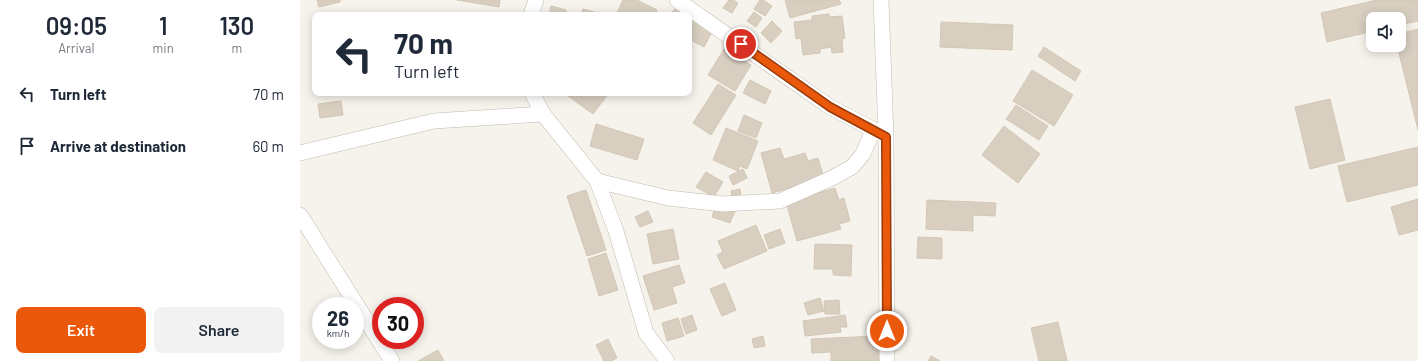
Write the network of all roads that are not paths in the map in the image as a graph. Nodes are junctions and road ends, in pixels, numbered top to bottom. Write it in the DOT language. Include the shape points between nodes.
graph roads {
  1 [pos="536,0"];
  2 [pos="677,0"];
  3 [pos="881,0"];
  4 [pos="532,12"];
  5 [pos="534,96"];
  6 [pos="543,114"];
  7 [pos="873,130"];
  8 [pos="886,137"];
  9 [pos="300,153"];
  10 [pos="597,181"];
  11 [pos="300,215"];
  12 [pos="392,361"];
  13 [pos="667,361"];
  14 [pos="887,361"];
  1 -- 4 [label="street"];
  2 -- 7 [label="street" via="830,107"];
  3 -- 8 [label="street"];
  5 -- 6 [label="street"];
  6 -- 9 [label="street" via="434,121"];
  6 -- 10 [label="street"];
  7 -- 8 [label="street"];
  7 -- 10 [label="street" via="863,154 852,167 780,201 723,204 668,198"];
  8 -- 14 [label="street"];
  10 -- 13 [label="street" via="616,231 646,333"];
  11 -- 12 [label="street"];
}
